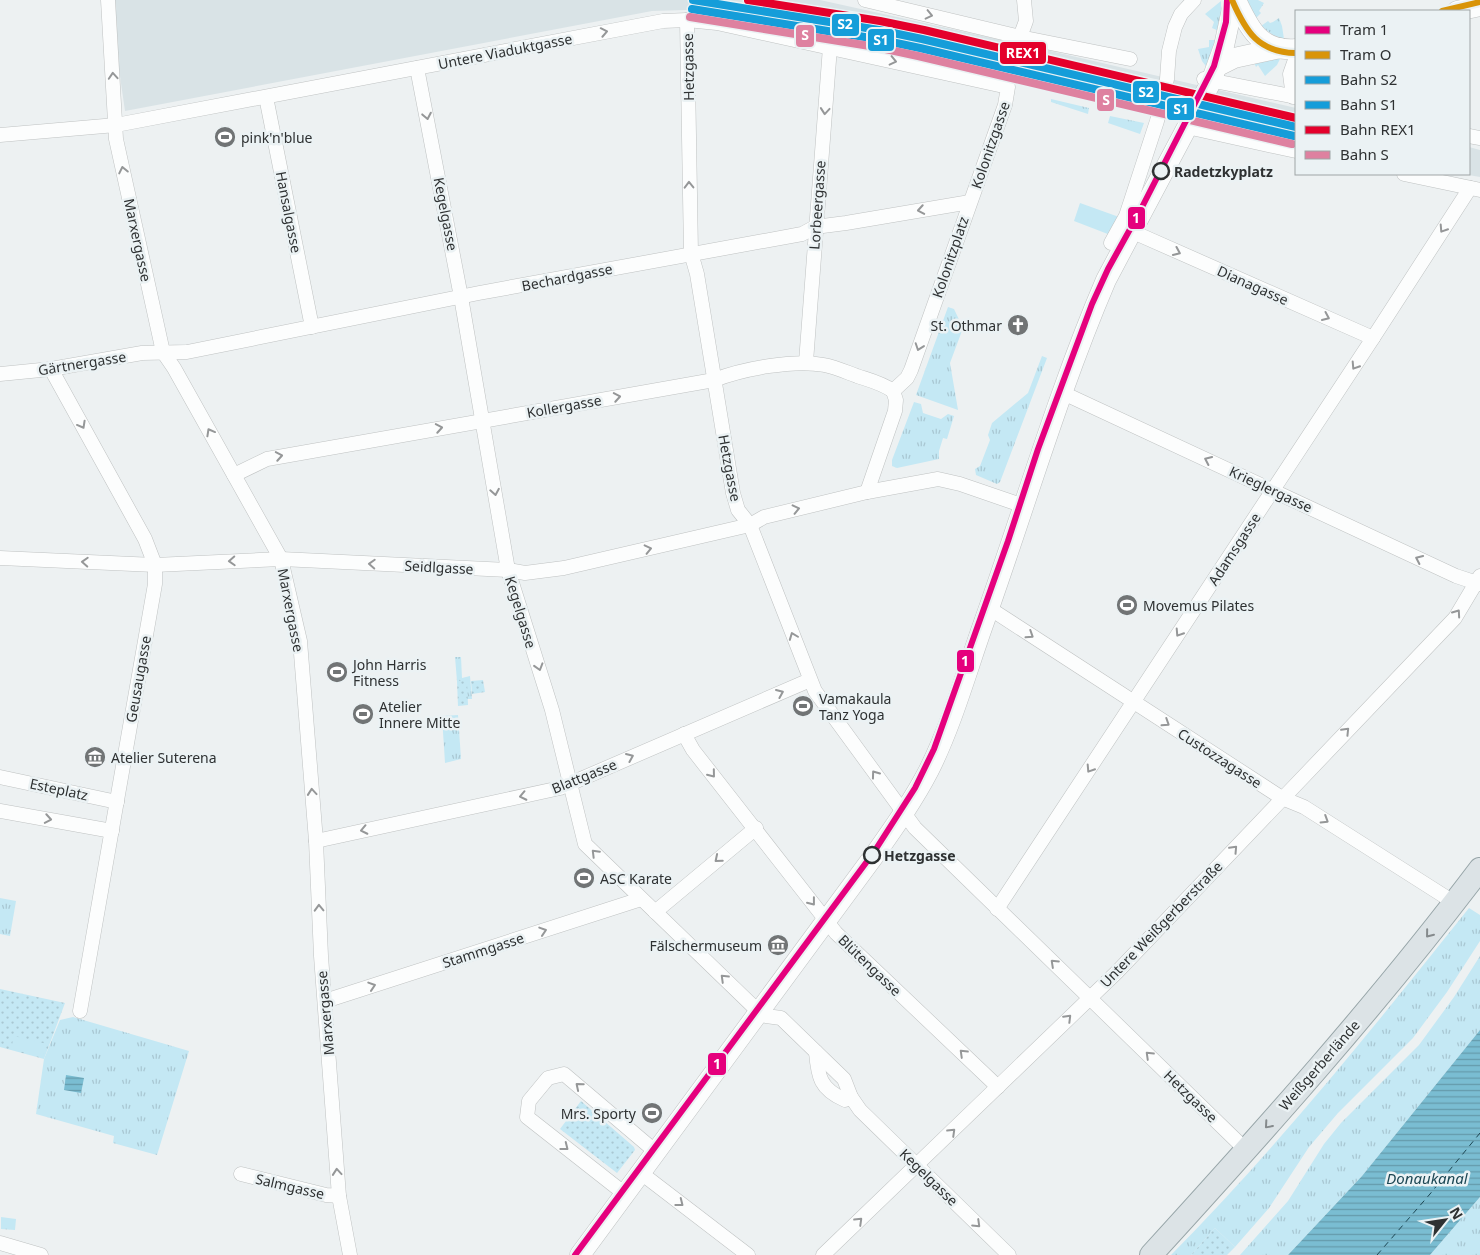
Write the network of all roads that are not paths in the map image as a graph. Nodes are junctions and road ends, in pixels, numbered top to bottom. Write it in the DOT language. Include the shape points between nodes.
graph roads {
  1 [pos="108,0"];
  2 [pos="865,0"];
  3 [pos="1024,0"];
  4 [pos="1194,0"];
  5 [pos="1235,0"];
  6 [pos="1480,6"];
  7 [pos="1462,10"];
  8 [pos="687,20"];
  9 [pos="1020,37"];
  10 [pos="830,47"];
  11 [pos="1291,51"];
  12 [pos="1130,59"];
  13 [pos="417,68"];
  14 [pos="1211,76"];
  15 [pos="1008,86"];
  16 [pos="266,97"];
  17 [pos="1295,97"];
  18 [pos="116,125"];
  19 [pos="1187,128"];
  20 [pos="0,135"];
  21 [pos="1295,151"];
  22 [pos="1409,175"];
  23 [pos="1475,189"];
  24 [pos="970,202"];
  25 [pos="815,227"];
  26 [pos="1133,232"];
  27 [pos="1111,243"];
  28 [pos="691,253"];
  29 [pos="461,297"];
  30 [pos="312,327"];
  31 [pos="1373,338"];
  32 [pos="163,352"];
  33 [pos="806,362"];
  34 [pos="51,369"];
  35 [pos="0,374"];
  36 [pos="714,380"];
  37 [pos="893,391"];
  38 [pos="1063,393"];
  39 [pos="482,420"];
  40 [pos="234,475"];
  41 [pos="1274,490"];
  42 [pos="867,492"];
  43 [pos="1024,506"];
  44 [pos="750,525"];
  45 [pos="0,558"];
  46 [pos="281,559"];
  47 [pos="154,565"];
  48 [pos="508,570"];
  49 [pos="1479,581"];
  50 [pos="989,608"];
  51 [pos="810,680"];
  52 [pos="1134,702"];
  53 [pos="684,734"];
  54 [pos="0,777"];
  55 [pos="570,783"];
  56 [pos="1282,798"];
  57 [pos="117,802"];
  58 [pos="0,811"];
  59 [pos="904,814"];
  60 [pos="756,828"];
  61 [pos="112,831"];
  62 [pos="316,841"];
  63 [pos="1480,869"];
  64 [pos="641,899"];
  65 [pos="1454,902"];
  66 [pos="997,909"];
  67 [pos="655,912"];
  68 [pos="827,920"];
  69 [pos="1090,997"];
  70 [pos="325,1001"];
  71 [pos="80,1011"];
  72 [pos="759,1012"];
  73 [pos="998,1087"];
  74 [pos="1246,1150"];
  75 [pos="656,1152"];
  76 [pos="917,1166"];
  77 [pos="641,1173"];
  78 [pos="241,1174"];
  79 [pos="625,1194"];
  80 [pos="339,1196"];
  81 [pos="0,1244"];
  82 [pos="41,1255"];
  83 [pos="350,1255"];
  84 [pos="580,1255"];
  85 [pos="748,1255"];
  86 [pos="823,1255"];
  87 [pos="1010,1255"];
  88 [pos="1151,1255"];
  18 -- 1 [label="street, Marxergasse, one-way"];
  2 -- 9 [label="street, one-way"];
  3 -- 9 [label="street" via="1026,21"];
  4 -- 27 [label="street" via="1181,14 1175,27 1167,79 1149,148 1126,216"];
  5 -- 11 [label="street" via="1254,34 1267,43"];
  5 -- 14 [label="street" via="1226,38"];
  6 -- 7 [label="street"];
  8 -- 10 [label="street, Untere Viaduktgasse" via="717,23"];
  13 -- 8 [label="street, Untere Viaduktgasse, one-way" via="663,21"];
  28 -- 8 [label="street, Hetzgasse, one-way"];
  9 -- 12 [label="street"];
  10 -- 15 [label="street, Untere Viaduktgasse, one-way"];
  10 -- 25 [label="street, Lorbeergasse, one-way"];
  11 -- 14 [label="street" via="1234,58"];
  11 -- 17 [label="street" via="1290,74"];
  13 -- 16 [label="street, Untere Viaduktgasse"];
  13 -- 29 [label="street, Kegelgasse, one-way"];
  14 -- 17 [label="street"];
  14 -- 19 [label="street"];
  15 -- 24 [label="street, Kolonitzgasse" via="1005,105"];
  16 -- 18 [label="street, Untere Viaduktgasse"];
  16 -- 30 [label="street, Hansalgasse"];
  18 -- 20 [label="street, Untere Viaduktgasse"];
  32 -- 18 [label="street, Marxergasse, one-way" via="116,139"];
  19 -- 21 [label="street"];
  19 -- 26 [label="street"];
  22 -- 23 [label="street"];
  23 -- 31 [label="street, Adamsgasse, one-way"];
  24 -- 25 [label="street, Bechardgasse, one-way"];
  24 -- 37 [label="street, Kolonitzplatz, one-way" via="911,370"];
  25 -- 28 [label="street, Bechardgasse" via="802,234"];
  25 -- 33 [label="street, Lorbeergasse"];
  26 -- 31 [label="street, Dianagasse, one-way"];
  26 -- 38 [label="street" via="1106,280"];
  28 -- 29 [label="street, Bechardgasse"];
  28 -- 36 [label="street, Hetzgasse"];
  29 -- 30 [label="street, Bechardgasse"];
  29 -- 39 [label="street, Kegelgasse"];
  30 -- 32 [label="street, Bechardgasse" via="187,352"];
  31 -- 41 [label="street, Adamsgasse, one-way"];
  32 -- 34 [label="street, Gärtnergasse" via="142,352"];
  40 -- 32 [label="street, Marxergasse, one-way"];
  33 -- 36 [label="street, Kollergasse"];
  33 -- 37 [label="street, Kollergasse" via="826,365"];
  34 -- 35 [label="street, Gärtnergasse"];
  34 -- 47 [label="street, Geusaugasse, one-way" via="146,539"];
  39 -- 36 [label="street, Kollergasse, one-way"];
  36 -- 44 [label="street, Hetzgasse" via="733,493 738,510"];
  37 -- 42 [label="street" via="895,411"];
  41 -- 38 [label="street, Krieglergasse, one-way"];
  38 -- 43 [label="street"];
  40 -- 39 [label="street, Kollergasse, one-way" via="267,458"];
  39 -- 48 [label="street, Kegelgasse, one-way"];
  40 -- 46 [label="street, Marxergasse"];
  49 -- 41 [label="street, Krieglergasse, one-way" via="1456,576"];
  41 -- 52 [label="street, Adamsgasse, one-way"];
  42 -- 43 [label="street" via="938,479"];
  44 -- 42 [label="street, Seidlgasse, one-way" via="764,517"];
  43 -- 50 [label="street"];
  48 -- 44 [label="street, Seidlgasse, one-way" via="525,573 564,568"];
  51 -- 44 [label="street, Hetzgasse, one-way"];
  47 -- 45 [label="street, Seidlgasse, one-way"];
  46 -- 47 [label="street, Seidlgasse, one-way"];
  48 -- 46 [label="street, Seidlgasse, one-way"];
  62 -- 46 [label="street, Marxergasse, one-way" via="300,641"];
  47 -- 57 [label="street, Geusaugasse" via="154,584"];
  48 -- 55 [label="street, Kegelgasse, one-way" via="552,710"];
  56 -- 49 [label="street, Untere Weißgerberstraße, one-way" via="1455,618"];
  50 -- 52 [label="street, Custozzagasse, one-way"];
  50 -- 59 [label="street" via="934,758"];
  53 -- 51 [label="street, Blattgasse, one-way"];
  59 -- 51 [label="street, Hetzgasse, one-way"];
  52 -- 56 [label="street, Custozzagasse, one-way"];
  52 -- 66 [label="street, Adamsgasse, one-way"];
  55 -- 53 [label="street, Blattgasse, one-way"];
  53 -- 60 [label="street, Blütengasse, one-way" via="693,750"];
  54 -- 57 [label="street, Esteplatz"];
  55 -- 62 [label="street, Blattgasse, one-way" via="560,788"];
  64 -- 55 [label="street, Kegelgasse, one-way" via="585,844"];
  56 -- 65 [label="street, Custozzagasse, one-way" via="1304,807"];
  69 -- 56 [label="street, Untere Weißgerberstraße, one-way"];
  57 -- 61 [label="street, Geusaugasse"];
  58 -- 61 [label="street, one-way"];
  59 -- 66 [label="street, Hetzgasse"];
  59 -- 68 [label="street"];
  60 -- 67 [label="street, one-way"];
  60 -- 68 [label="street, Blütengasse, one-way"];
  61 -- 71 [label="street, Geusaugasse"];
  70 -- 62 [label="street, Marxergasse, one-way"];
  63 -- 65 [label="main road, Weißgerberlände"];
  64 -- 67 [label="street, Kegelgasse"];
  70 -- 64 [label="street, Stammgasse, one-way"];
  65 -- 74 [label="main road, Weißgerberlände, one-way"];
  69 -- 66 [label="street, Hetzgasse, one-way"];
  72 -- 67 [label="street, Kegelgasse, one-way"];
  68 -- 72 [label="street"];
  73 -- 68 [label="street, Blütengasse, one-way" via="836,933"];
  73 -- 69 [label="street, Untere Weißgerberstraße, one-way"];
  74 -- 69 [label="street, Hetzgasse, one-way"];
  80 -- 70 [label="street, Marxergasse, one-way"];
  72 -- 75 [label="street"];
  72 -- 76 [label="street, Kegelgasse" via="781,1018 816,1052 844,1080 860,1110"];
  76 -- 73 [label="street, Untere Weißgerberstraße, one-way"];
  74 -- 88 [label="main road, Weißgerberlände"];
  75 -- 77 [label="street"];
  75 -- 79 [label="street, one-way" via="564,1074 548,1078 529,1102 526,1117"];
  86 -- 76 [label="street, Untere Weißgerberstraße, one-way"];
  76 -- 87 [label="street, Kegelgasse, one-way"];
  77 -- 79 [label="street"];
  77 -- 85 [label="street, one-way"];
  78 -- 80 [label="street, Salmgasse"];
  79 -- 84 [label="street"];
  80 -- 83 [label="street, Marxergasse"];
  81 -- 82 [label="street"];
}
